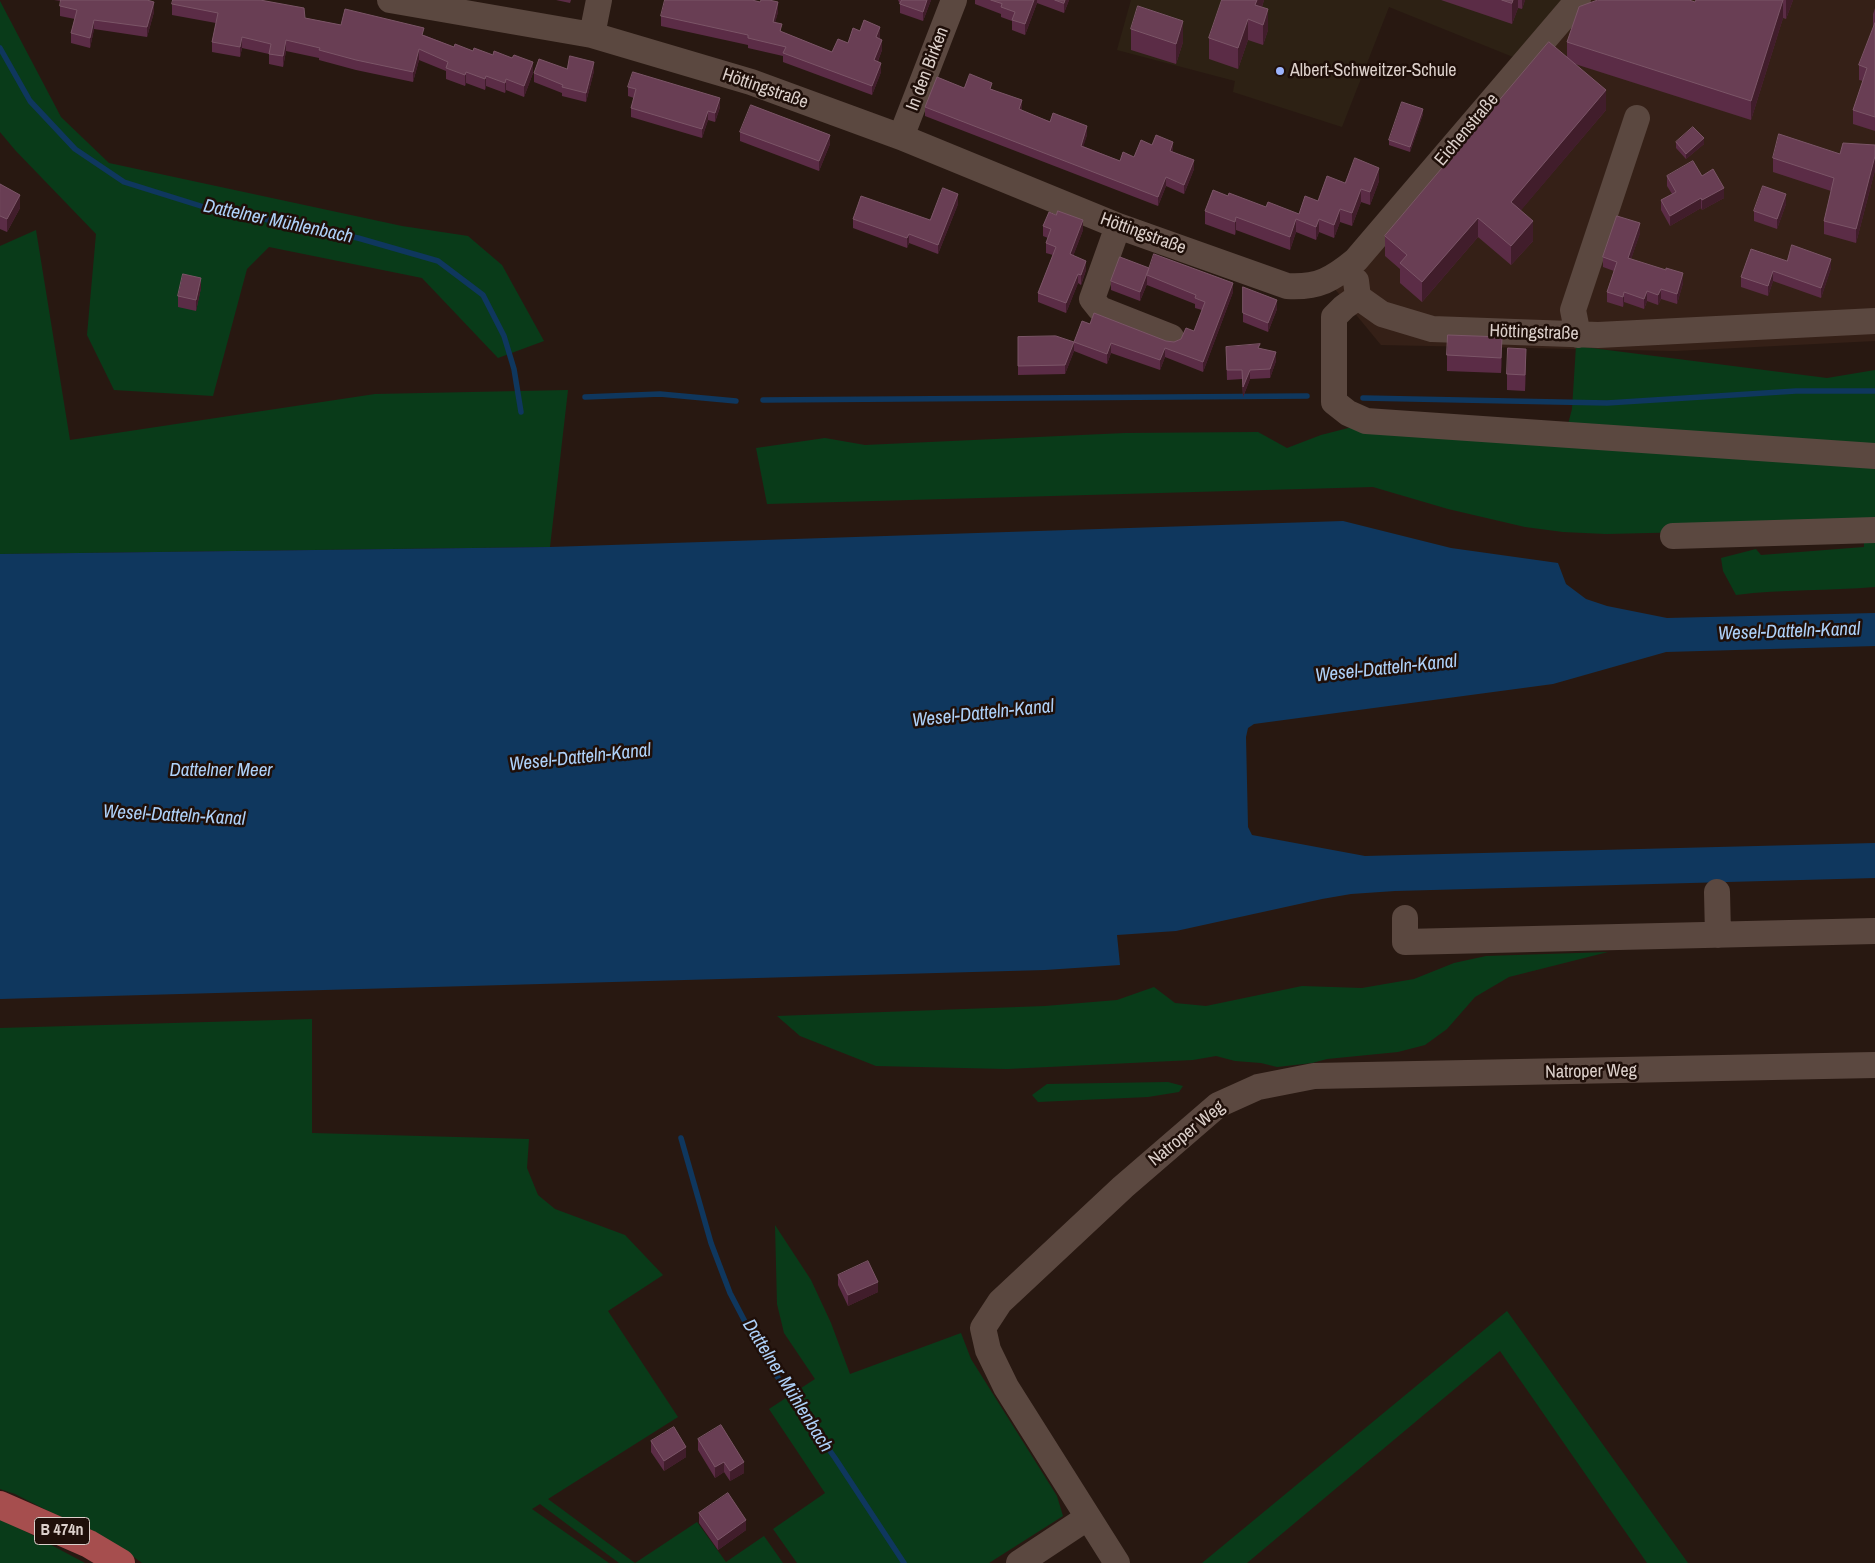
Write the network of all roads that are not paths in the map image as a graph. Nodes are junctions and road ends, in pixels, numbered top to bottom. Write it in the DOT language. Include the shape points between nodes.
graph roads {
  1 [pos="390,0"];
  2 [pos="599,0"];
  3 [pos="954,0"];
  4 [pos="1578,0"];
  5 [pos="592,35"];
  6 [pos="1637,118"];
  7 [pos="901,137"];
  8 [pos="1118,226"];
  9 [pos="1356,260"];
  10 [pos="1358,297"];
  11 [pos="1875,321"];
  12 [pos="1578,335"];
  13 [pos="1171,337"];
  14 [pos="1875,456"];
  15 [pos="1875,530"];
  16 [pos="1673,536"];
  17 [pos="1717,892"];
  18 [pos="1405,918"];
  19 [pos="1875,931"];
  20 [pos="1718,935"];
  21 [pos="1875,1065"];
  22 [pos="0,1505"];
  23 [pos="1087,1518"];
  24 [pos="121,1563"];
  25 [pos="1018,1563"];
  26 [pos="1117,1563"];
  1 -- 5 [label="street, Höttingstraße"];
  2 -- 5 [label="street"];
  3 -- 7 [label="street, In den Birken"];
  4 -- 9 [label="street, Eichenstraße"];
  5 -- 7 [label="street, Höttingstraße" via="751,82"];
  6 -- 12 [label="street" via="1573,310"];
  7 -- 8 [label="street, Höttingstraße"];
  8 -- 9 [label="street, Höttingstraße" via="1287,286 1306,288 1335,277"];
  8 -- 13 [label="street" via="1092,300 1100,309"];
  9 -- 10 [label="street"];
  10 -- 12 [label="street, Höttingstraße" via="1382,314 1432,329"];
  10 -- 14 [label="street" via="1334,317 1334,402 1366,421"];
  11 -- 12 [label="street, Höttingstraße"];
  15 -- 16 [label="street"];
  17 -- 20 [label="street"];
  18 -- 20 [label="street" via="1405,942"];
  19 -- 20 [label="street"];
  21 -- 23 [label="street, Natroper Weg" via="1314,1076 1258,1086 1218,1105 1123,1187 1000,1302 983,1328 988,1350 1006,1387"];
  22 -- 24 [label="main road, B 474n" via="89,1544"];
  23 -- 25 [label="street"];
  23 -- 26 [label="street, Natroper Weg"];
}
